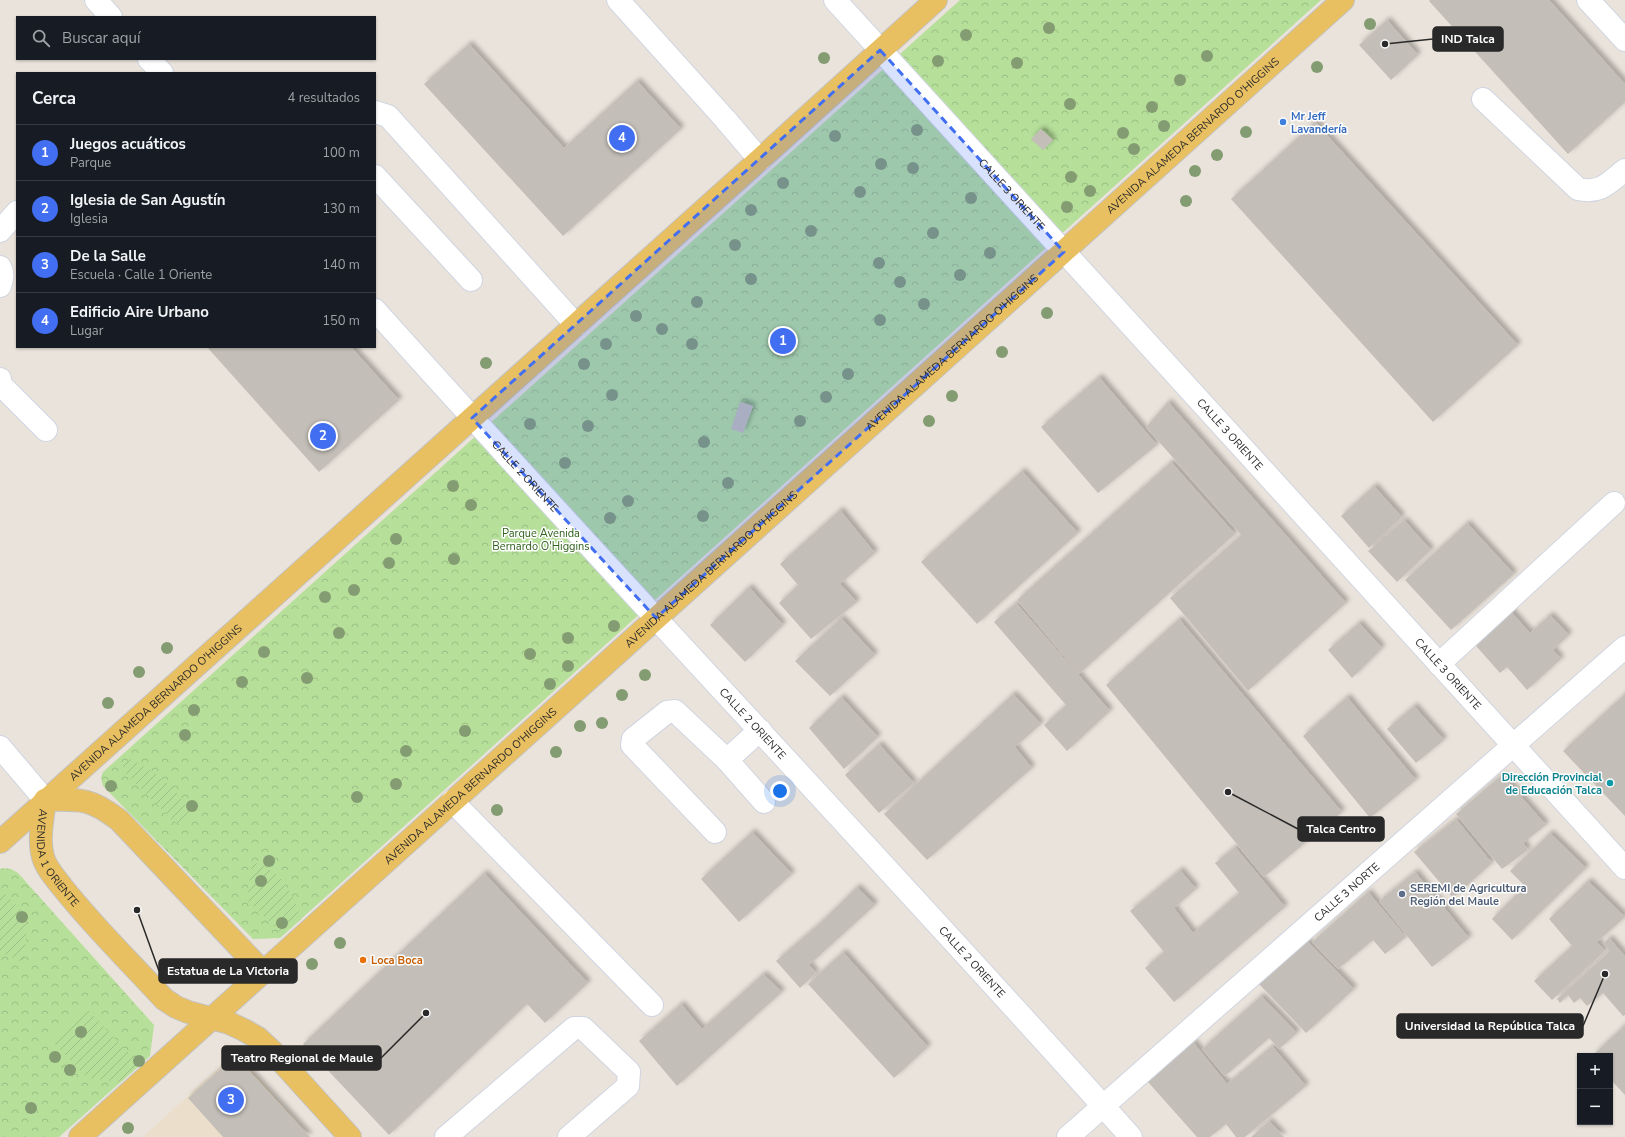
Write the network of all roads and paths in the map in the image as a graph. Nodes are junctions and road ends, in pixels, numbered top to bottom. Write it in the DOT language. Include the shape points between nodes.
graph roads {
  1 [pos="96,0"];
  2 [pos="618,0"];
  3 [pos="835,0"];
  4 [pos="936,0"];
  5 [pos="1343,0"];
  6 [pos="1588,0"];
  7 [pos="110,16"];
  8 [pos="1625,40"];
  9 [pos="880,50"];
  10 [pos="150,60"];
  11 [pos="161,72"];
  12 [pos="1483,99"];
  13 [pos="376,112"];
  14 [pos="760,160"];
  15 [pos="1625,170"];
  16 [pos="376,177"];
  17 [pos="16,213"];
  18 [pos="0,231"];
  19 [pos="1064,252"];
  20 [pos="0,267"];
  21 [pos="471,280"];
  22 [pos="0,286"];
  23 [pos="376,311"];
  24 [pos="576,325"];
  25 [pos="0,379"];
  26 [pos="472,418"];
  27 [pos="46,430"];
  28 [pos="1614,503"];
  29 [pos="656,618"];
  30 [pos="1625,647"];
  31 [pos="1439,664"];
  32 [pos="760,730"];
  33 [pos="1513,745"];
  34 [pos="0,747"];
  35 [pos="727,760"];
  36 [pos="45,800"];
  37 [pos="452,801"];
  38 [pos="764,802"];
  39 [pos="715,832"];
  40 [pos="0,842"];
  41 [pos="1625,868"];
  42 [pos="263,972"];
  43 [pos="652,1005"];
  44 [pos="210,1019"];
  45 [pos="1104,1107"];
  46 [pos="80,1137"];
  47 [pos="350,1137"];
  48 [pos="446,1137"];
  49 [pos="569,1137"];
  50 [pos="1068,1137"];
  51 [pos="1131,1137"];
  1 -- 7 [label="street"];
  2 -- 14 [label="street"];
  3 -- 9 [label="street, CALLE 3 ORIENTE"];
  4 -- 9 [label="main road, AVENIDA ALAMEDA BERNARDO O'HIGGINS"];
  5 -- 19 [label="main road, AVENIDA ALAMEDA BERNARDO O'HIGGINS"];
  6 -- 8 [label="street"];
  9 -- 14 [label="main road, AVENIDA ALAMEDA BERNARDO O'HIGGINS"];
  9 -- 19 [label="street, CALLE 3 ORIENTE"];
  10 -- 11 [label="street"];
  12 -- 15 [label="street" via="1578,189 1590,192 1602,188"];
  13 -- 24 [label="street" via="388,116"];
  14 -- 24 [label="main road, AVENIDA ALAMEDA BERNARDO O'HIGGINS"];
  16 -- 21 [label="street"];
  17 -- 18 [label="street"];
  19 -- 29 [label="main road, AVENIDA ALAMEDA BERNARDO O'HIGGINS"];
  19 -- 31 [label="street, CALLE 3 ORIENTE"];
  20 -- 22 [label="street"];
  23 -- 26 [label="street, CALLE 2 ORIENTE"];
  24 -- 26 [label="main road, AVENIDA ALAMEDA BERNARDO O'HIGGINS"];
  25 -- 27 [label="street" via="1,385"];
  26 -- 29 [label="street, CALLE 2 ORIENTE"];
  26 -- 36 [label="main road, AVENIDA ALAMEDA BERNARDO O'HIGGINS"];
  28 -- 31 [label="street"];
  29 -- 32 [label="street, CALLE 2 ORIENTE"];
  29 -- 37 [label="main road, AVENIDA ALAMEDA BERNARDO O'HIGGINS"];
  30 -- 33 [label="street, CALLE 3 NORTE"];
  31 -- 33 [label="street, CALLE 3 ORIENTE"];
  32 -- 35 [label="street"];
  32 -- 45 [label="street, CALLE 2 ORIENTE"];
  33 -- 41 [label="street, CALLE 3 ORIENTE"];
  33 -- 45 [label="street, CALLE 3 NORTE"];
  34 -- 36 [label="street"];
  35 -- 38 [label="street"];
  35 -- 39 [label="street" via="675,711 667,712 633,739 632,745"];
  36 -- 40 [label="main road, AVENIDA ALAMEDA BERNARDO O'HIGGINS"];
  36 -- 42 [label="main road, AVENIDA 1 ORIENTE" via="86,801 102,807 119,820"];
  36 -- 44 [label="main road, AVENIDA 1 ORIENTE" via="40,843 43,858 57,880 164,999 188,1012"];
  37 -- 42 [label="main road, AVENIDA ALAMEDA BERNARDO O'HIGGINS"];
  37 -- 43 [label="street"];
  42 -- 44 [label="main road, AVENIDA ALAMEDA BERNARDO O'HIGGINS"];
  44 -- 46 [label="main road, AVENIDA ALAMEDA BERNARDO O'HIGGINS"];
  44 -- 47 [label="main road, AVENIDA 1 ORIENTE" via="229,1023 258,1038"];
  45 -- 50 [label="street, CALLE 3 NORTE"];
  45 -- 51 [label="street, CALLE 2 ORIENTE"];
  48 -- 49 [label="street" via="574,1028 583,1028 629,1072 628,1086"];
}
